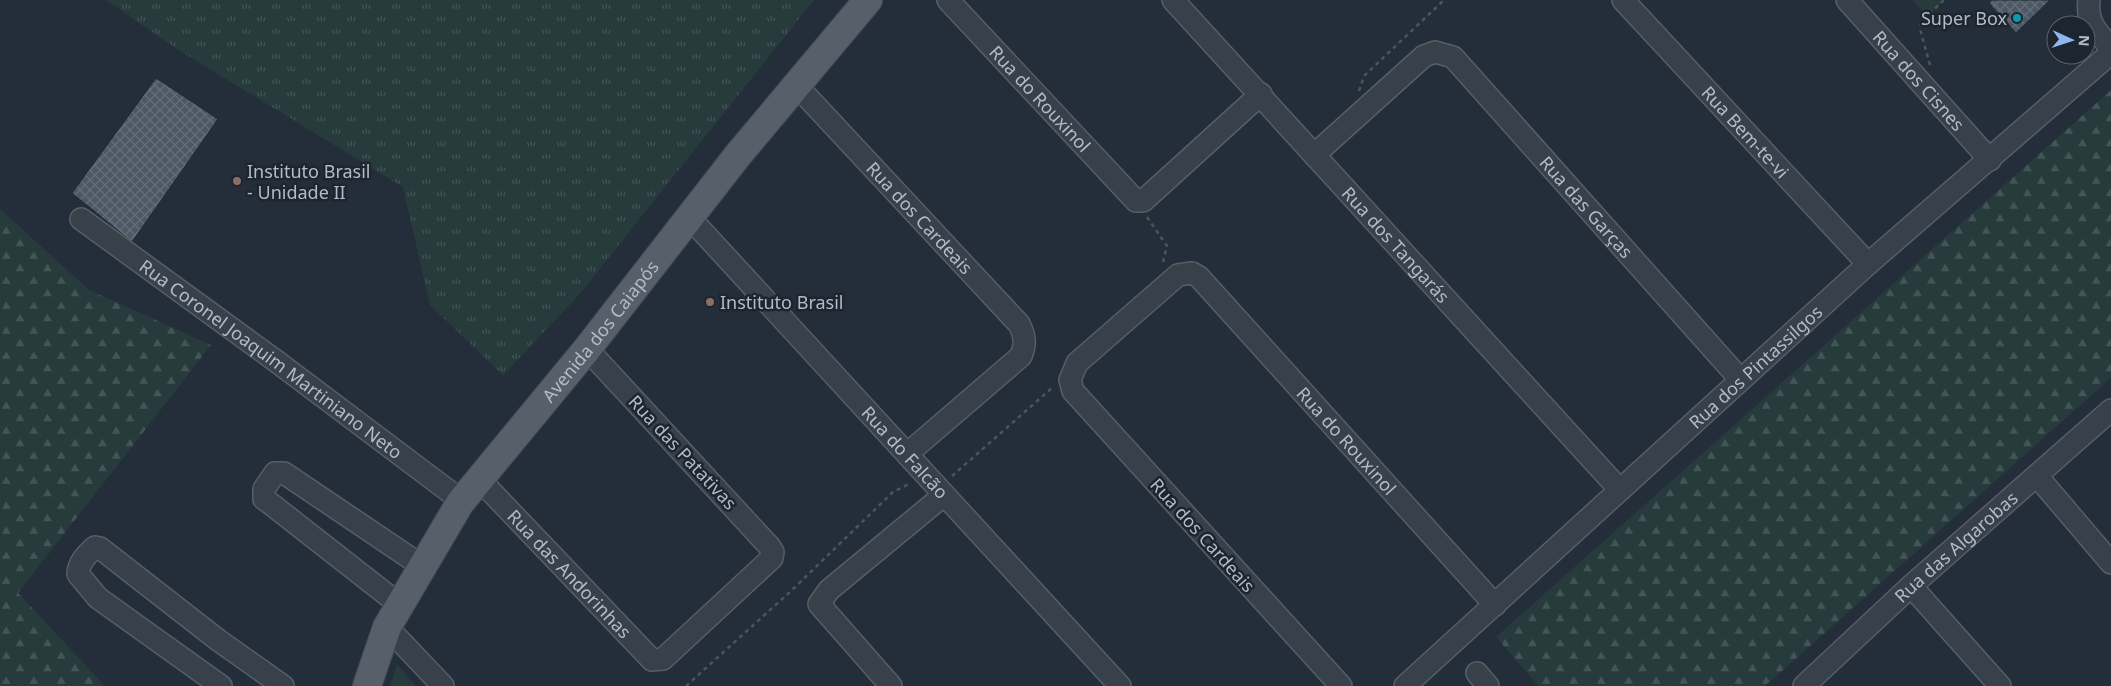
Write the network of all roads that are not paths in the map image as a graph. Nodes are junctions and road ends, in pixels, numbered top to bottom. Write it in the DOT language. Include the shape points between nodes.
graph roads {
  1 [pos="868,0"];
  2 [pos="948,0"];
  3 [pos="1173,0"];
  4 [pos="1623,0"];
  5 [pos="1847,0"];
  6 [pos="2088,0"];
  7 [pos="2111,48"];
  8 [pos="2111,53"];
  9 [pos="798,86"];
  10 [pos="1261,94"];
  11 [pos="1314,156"];
  12 [pos="1990,160"];
  13 [pos="690,218"];
  14 [pos="81,219"];
  15 [pos="1868,264"];
  16 [pos="587,349"];
  17 [pos="1740,379"];
  18 [pos="1062,381"];
  19 [pos="2111,410"];
  20 [pos="907,454"];
  21 [pos="2037,476"];
  22 [pos="479,479"];
  23 [pos="942,485"];
  24 [pos="1620,490"];
  25 [pos="462,501"];
  26 [pos="2111,562"];
  27 [pos="422,566"];
  28 [pos="1911,586"];
  29 [pos="1496,606"];
  30 [pos="394,616"];
  31 [pos="663,659"];
  32 [pos="221,686"];
  33 [pos="283,686"];
  34 [pos="367,686"];
  35 [pos="443,686"];
  36 [pos="891,686"];
  37 [pos="1120,686"];
  38 [pos="1341,686"];
  39 [pos="1405,686"];
  40 [pos="1804,686"];
  41 [pos="2000,686"];
  1 -- 9 [label="main road, Avenida dos Caiapós"];
  2 -- 10 [label="street, Rua do Rouxinol" via="1140,204 1136,201 1143,201"];
  3 -- 10 [label="street, Rua dos Tangarás"];
  4 -- 15 [label="street, Rua Bem-te-vi"];
  5 -- 12 [label="street, Rua dos Cisnes"];
  6 -- 7 [label="street" via="2092,27"];
  8 -- 12 [label="street, Rua dos Pintassilgos"];
  9 -- 13 [label="main road, Avenida dos Caiapós" via="738,155"];
  9 -- 20 [label="street, Rua dos Cardeais" via="1019,324 1025,336 1021,356"];
  10 -- 11 [label="street, Rua dos Tangarás"];
  11 -- 17 [label="street, Rua das Garças" via="1424,56 1435,52 1453,57"];
  11 -- 24 [label="street, Rua dos Tangarás"];
  12 -- 15 [label="street, Rua dos Pintassilgos"];
  13 -- 16 [label="main road, Avenida dos Caiapós"];
  13 -- 20 [label="street, Rua do Falcão"];
  14 -- 25 [label="street, Rua Coronel Joaquim Martiniano Neto" via="269,355"];
  15 -- 17 [label="street, Rua dos Pintassilgos"];
  16 -- 22 [label="main road, Avenida dos Caiapós"];
  16 -- 31 [label="street, Rua das Patativas" via="773,551 772,558"];
  17 -- 24 [label="street, Rua dos Pintassilgos"];
  18 -- 29 [label="street, Rua do Rouxinol" via="1077,363 1178,275 1192,273"];
  18 -- 38 [label="street, Rua dos Cardeais"];
  19 -- 21 [label="street, Rua das Algarobas"];
  20 -- 23 [label="street, Rua do Falcão"];
  21 -- 26 [label="street"];
  21 -- 28 [label="street, Rua das Algarobas"];
  22 -- 25 [label="main road, Avenida dos Caiapós"];
  22 -- 31 [label="street, Rua das Andorinhas" via="648,658"];
  23 -- 36 [label="street" via="829,590 819,604"];
  23 -- 37 [label="street, Rua do Falcão"];
  24 -- 29 [label="street, Rua dos Pintassilgos"];
  25 -- 27 [label="main road, Avenida dos Caiapós"];
  27 -- 30 [label="main road, Avenida dos Caiapós"];
  27 -- 30 [label="street" via="284,472 275,473 264,489 264,498"];
  28 -- 40 [label="street, Rua das Algarobas"];
  28 -- 41 [label="street"];
  29 -- 39 [label="street, Rua dos Pintassilgos"];
  30 -- 34 [label="main road, Avenida dos Caiapós"];
  30 -- 35 [label="street"];
  32 -- 33 [label="street" via="98,598 78,574 89,552 95,547 100,548"];
}
